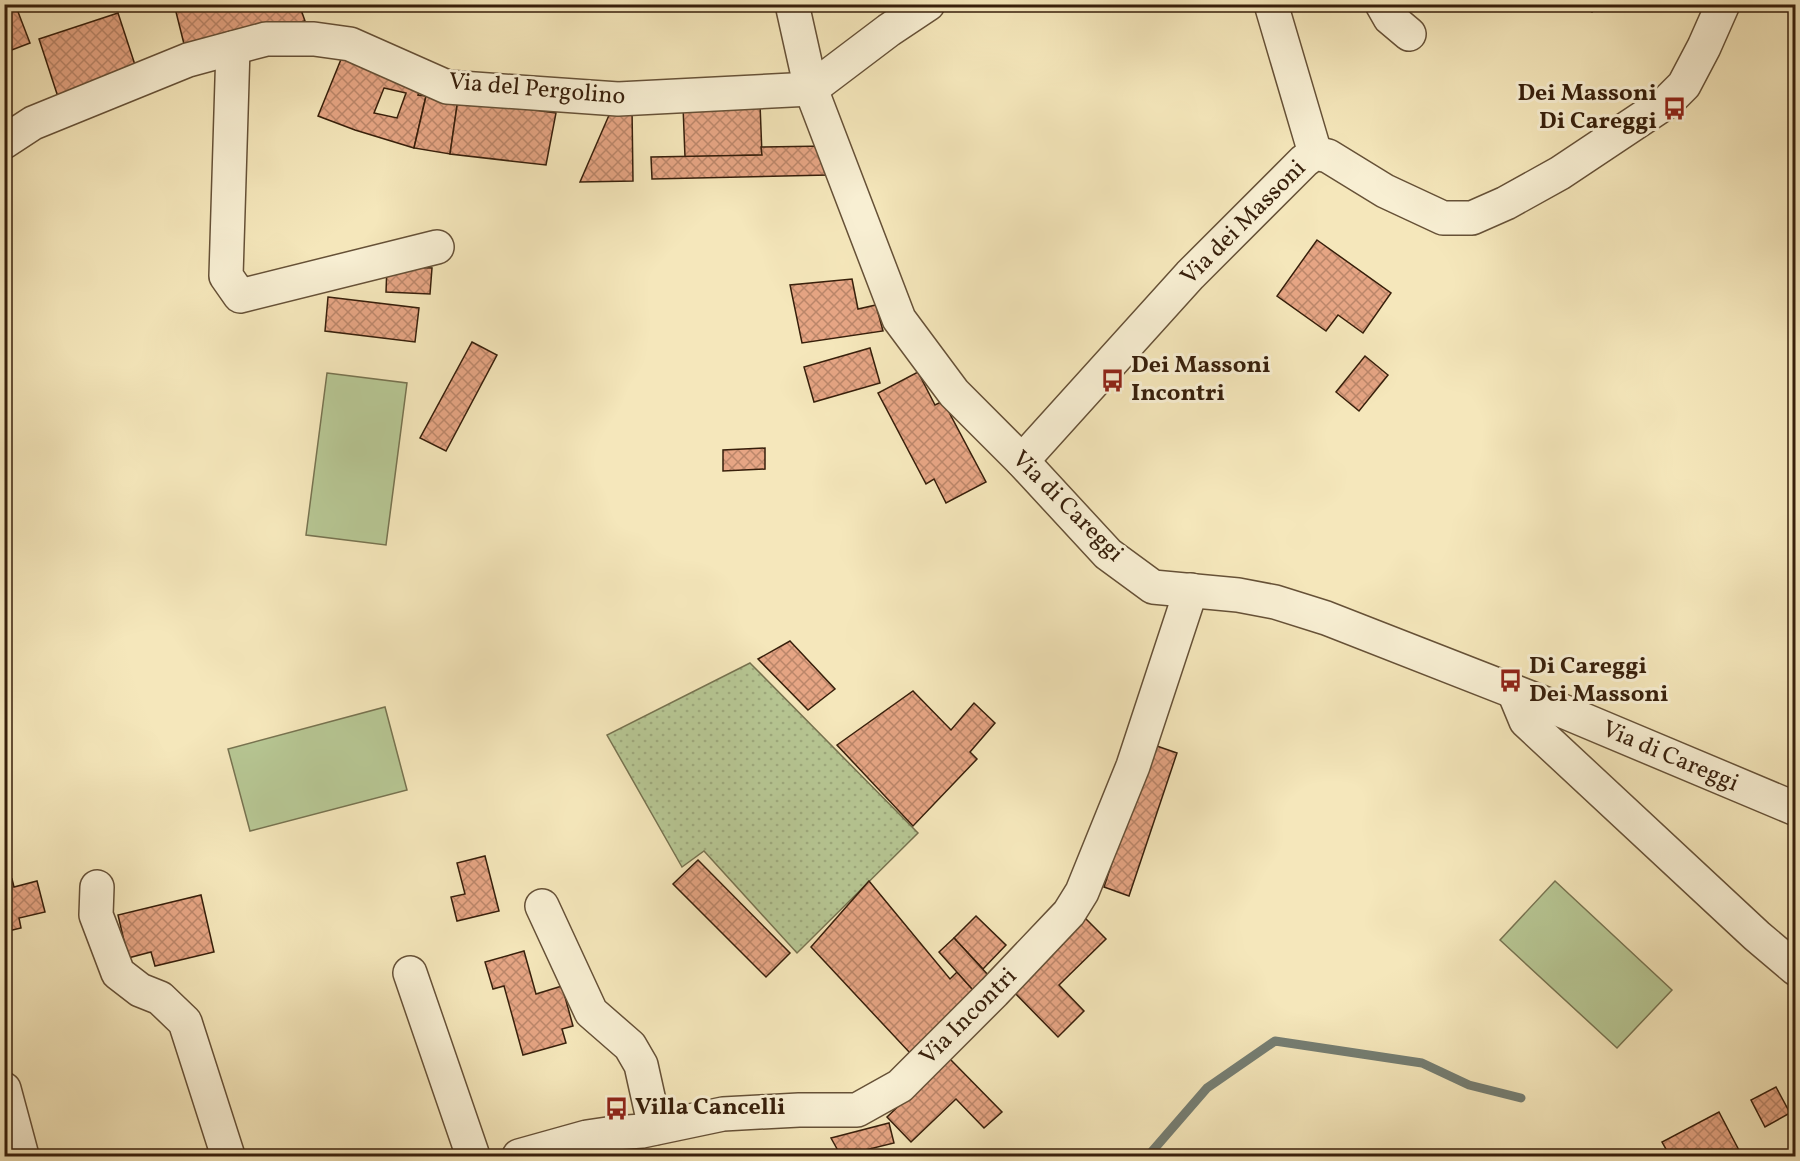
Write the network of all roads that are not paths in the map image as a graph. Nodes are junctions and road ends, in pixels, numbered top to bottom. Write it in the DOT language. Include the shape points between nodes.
graph roads {
  1 [pos="792,4"];
  2 [pos="928,4"];
  3 [pos="1271,4"];
  4 [pos="1382,4"];
  5 [pos="1723,4"];
  6 [pos="1409,34"];
  7 [pos="233,48"];
  8 [pos="811,88"];
  9 [pos="4,142"];
  10 [pos="1315,153"];
  11 [pos="437,247"];
  12 [pos="1022,461"];
  13 [pos="1191,590"];
  14 [pos="1514,692"];
  15 [pos="1796,809"];
  16 [pos="97,887"];
  17 [pos="542,906"];
  18 [pos="1796,969"];
  19 [pos="410,973"];
  20 [pos="4,1089"];
  21 [pos="645,1139"];
  22 [pos="22,1156"];
  23 [pos="228,1156"];
  24 [pos="473,1156"];
  25 [pos="519,1156"];
  1 -- 8 [label="street, Via di Careggi"];
  2 -- 8 [label="street"];
  3 -- 10 [label="street"];
  4 -- 6 [label="street" via="1390,18"];
  5 -- 10 [label="street, Via dei Massoni" via="1684,85 1668,101 1560,173 1472,218 1443,218 1385,191 1328,156"];
  7 -- 8 [label="street, Via del Pergolino" via="266,39 341,42 447,87 607,99"];
  7 -- 9 [label="street, Via del Pergolino" via="188,60 33,123"];
  7 -- 11 [label="street" via="226,276 240,296"];
  8 -- 12 [label="street, Via di Careggi" via="899,319 954,393"];
  10 -- 12 [label="street, Via dei Massoni" via="1191,275"];
  12 -- 13 [label="street, Via di Careggi" via="1108,554 1153,587"];
  13 -- 14 [label="street, Via di Careggi" via="1275,602 1326,618"];
  13 -- 21 [label="street, Via Incontri" via="1133,766 1082,892 1069,913 987,1000 900,1086 857,1110 723,1114"];
  14 -- 15 [label="street, Via di Careggi"];
  14 -- 18 [label="street" via="1526,721"];
  16 -- 23 [label="street" via="96,915 118,973 140,990 160,998 185,1022"];
  17 -- 21 [label="street" via="591,1012 630,1046 641,1065"];
  19 -- 24 [label="street"];
  20 -- 22 [label="street"];
  21 -- 25 [label="street, Via Incontri" via="614,1133"];
}
